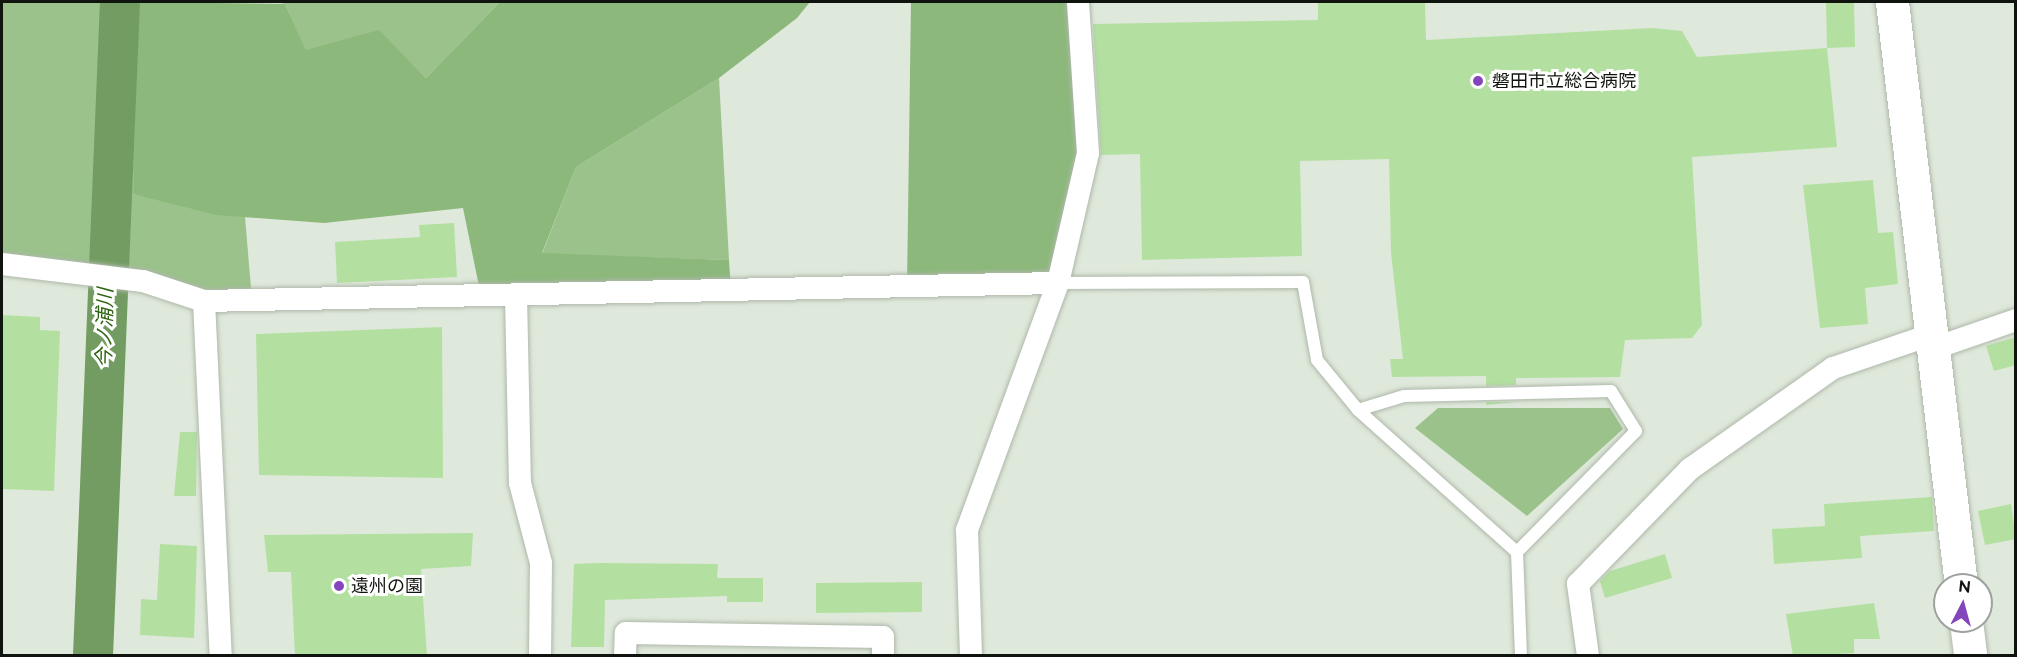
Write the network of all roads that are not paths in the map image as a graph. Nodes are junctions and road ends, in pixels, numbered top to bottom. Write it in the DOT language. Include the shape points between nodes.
graph roads {
  1 [pos="1078,2"];
  2 [pos="1892,2"];
  3 [pos="2,264"];
  4 [pos="1058,283"];
  5 [pos="516,295"];
  6 [pos="204,301"];
  7 [pos="2016,320"];
  8 [pos="1931,342"];
  9 [pos="1358,410"];
  10 [pos="1517,552"];
  11 [pos="1960,573"];
  12 [pos="1967,633"];
  13 [pos="221,656"];
  14 [pos="540,656"];
  15 [pos="625,656"];
  16 [pos="883,656"];
  17 [pos="971,656"];
  18 [pos="1521,656"];
  19 [pos="1588,656"];
  20 [pos="1970,656"];
  1 -- 4 [label="street" via="1088,153"];
  2 -- 8 [label="street"];
  3 -- 6 [label="street" via="143,281"];
  4 -- 5 [label="street"];
  4 -- 9 [label="lane" via="1303,282 1317,360"];
  4 -- 17 [label="street" via="967,530"];
  5 -- 6 [label="street"];
  5 -- 14 [label="street" via="520,483 542,563"];
  6 -- 13 [label="street"];
  7 -- 8 [label="street"];
  8 -- 11 [label="street"];
  8 -- 19 [label="street" via="1833,368 1690,469 1578,584"];
  9 -- 10 [label="lane"];
  9 -- 10 [label="lane" via="1404,396 1611,391 1636,431"];
  10 -- 18 [label="lane"];
  12 -- 20 [label="street"];
  15 -- 16 [label="street" via="626,633 883,637"];
}
